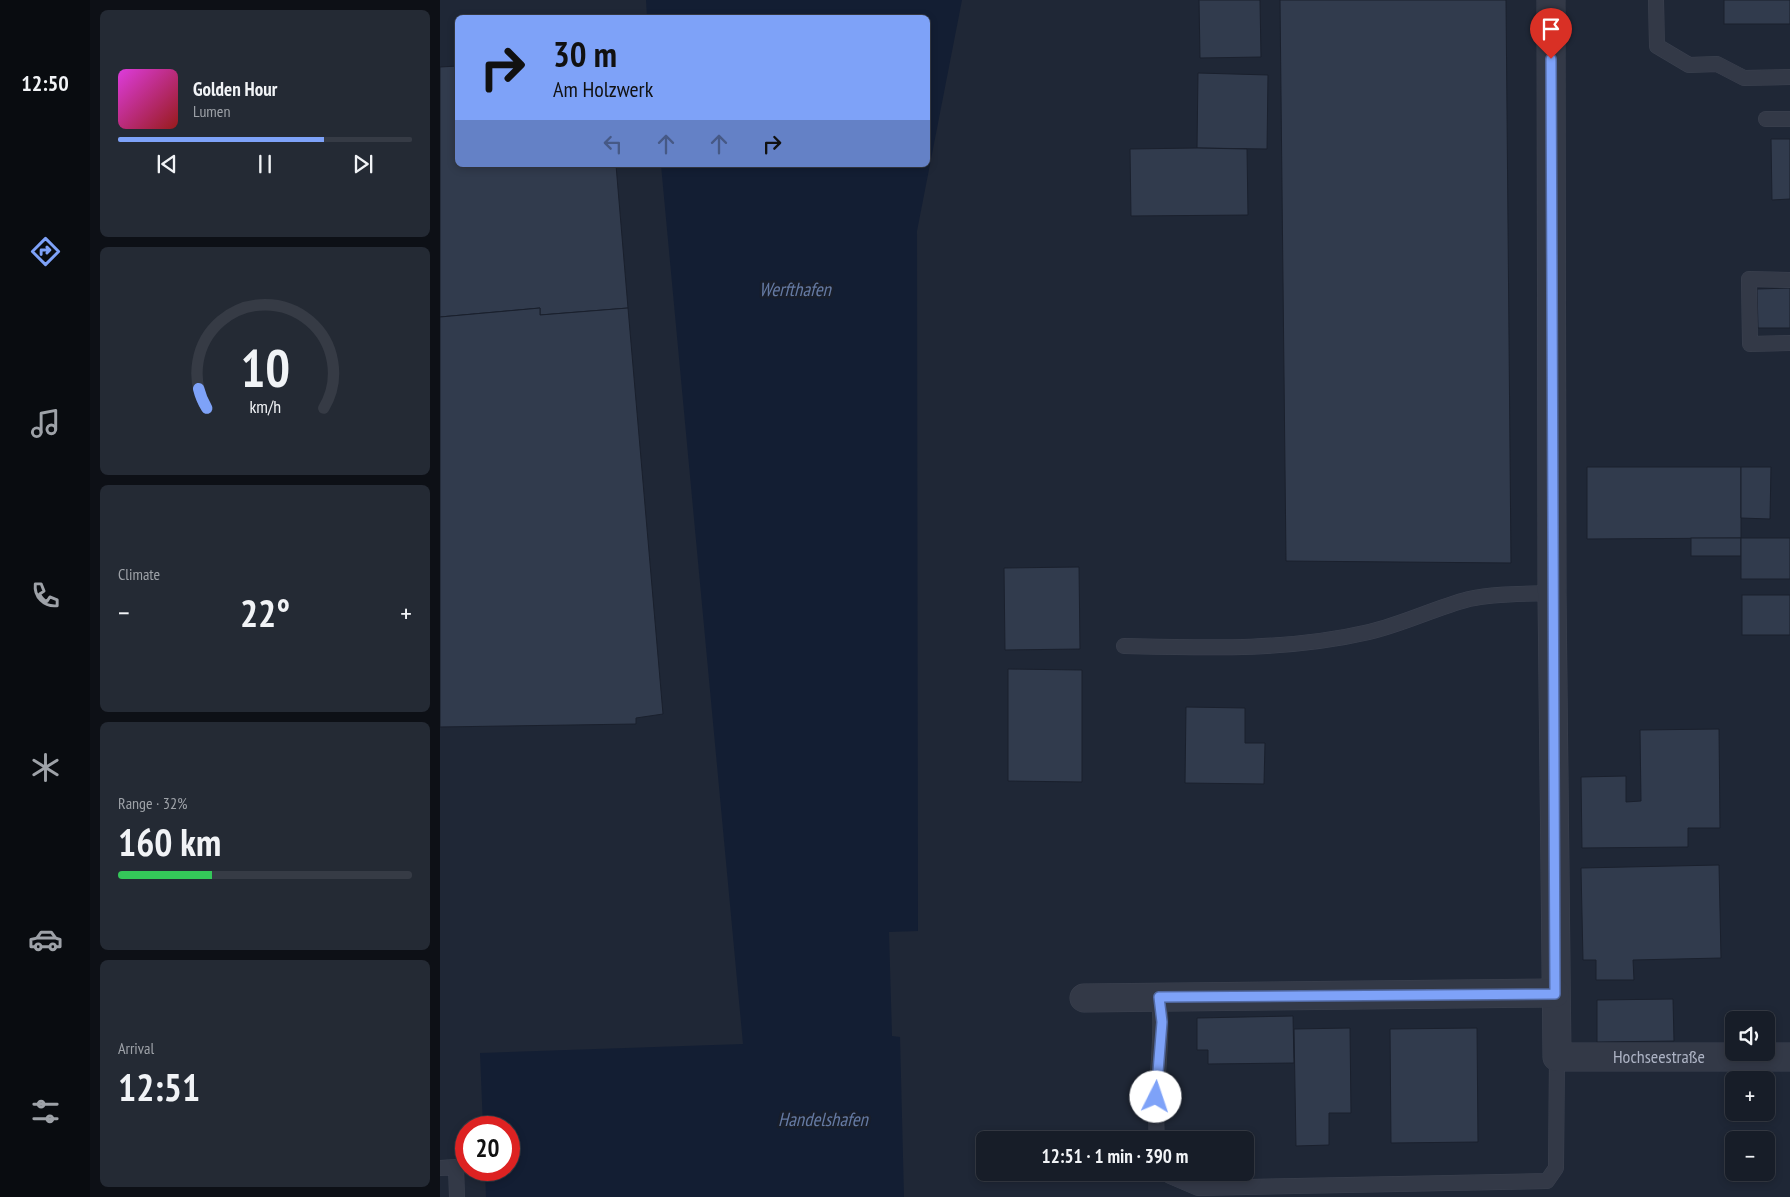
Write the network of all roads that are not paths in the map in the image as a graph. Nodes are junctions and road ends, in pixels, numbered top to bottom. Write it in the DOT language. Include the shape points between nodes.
graph roads {
  1 [pos="1551,0"];
  2 [pos="1656,0"];
  3 [pos="1790,77"];
  4 [pos="1766,119"];
  5 [pos="1790,119"];
  6 [pos="1790,280"];
  7 [pos="1790,343"];
  8 [pos="1552,593"];
  9 [pos="1124,646"];
  10 [pos="1555,994"];
  11 [pos="1159,997"];
  12 [pos="1084,998"];
  13 [pos="1557,1057"];
  14 [pos="1790,1057"];
  15 [pos="1156,1131"];
  16 [pos="440,1168"];
  17 [pos="1182,1181"];
  18 [pos="457,1197"];
  1 -- 8 [label="street"];
  2 -- 3 [label="lane" via="1657,46 1689,64 1717,64 1744,78"];
  4 -- 5 [label="lane"];
  6 -- 7 [label="lane" via="1749,280 1750,344"];
  8 -- 9 [label="lane" via="1470,599 1370,632 1306,644 1225,649"];
  8 -- 10 [label="street"];
  10 -- 11 [label="street"];
  10 -- 13 [label="street"];
  11 -- 12 [label="street"];
  11 -- 15 [label="lane" via="1162,1022"];
  13 -- 14 [label="street, Hochseestraße"];
  13 -- 17 [label="lane" via="1556,1168 1547,1181 1198,1188"];
  16 -- 18 [label="lane" via="456,1167"];
}
